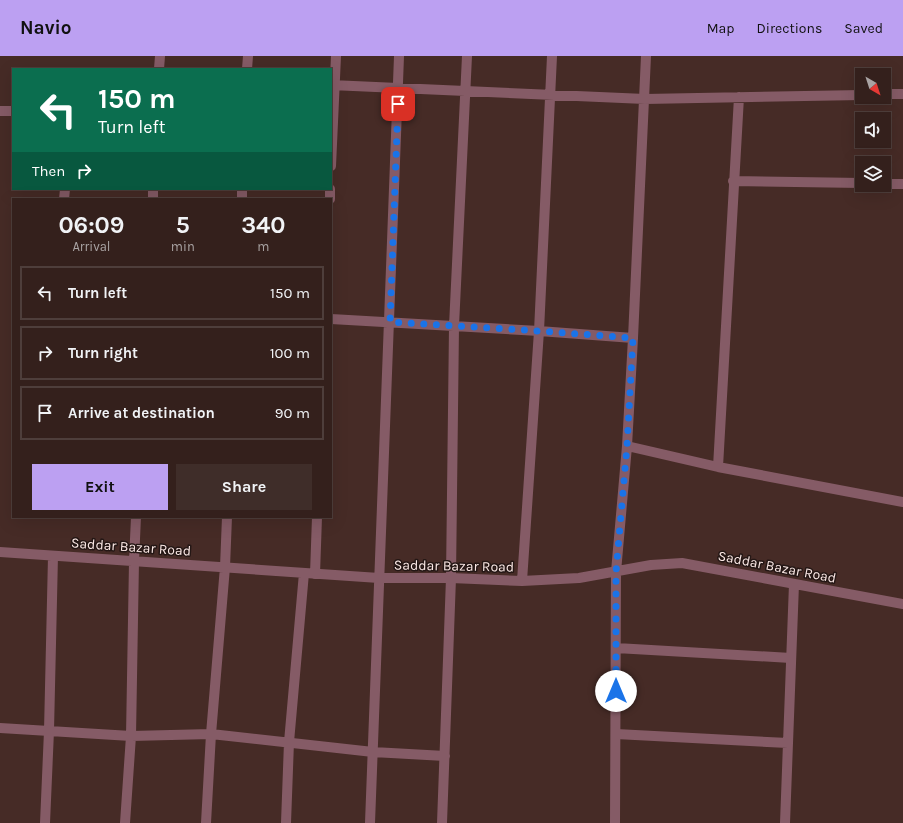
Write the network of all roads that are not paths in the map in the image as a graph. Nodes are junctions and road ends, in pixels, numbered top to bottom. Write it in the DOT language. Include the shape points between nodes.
graph roads {
  1 [pos="160,56"];
  2 [pos="248,56"];
  3 [pos="336,56"];
  4 [pos="399,56"];
  5 [pos="467,56"];
  6 [pos="552,56"];
  7 [pos="646,56"];
  8 [pos="159,68"];
  9 [pos="247,68"];
  10 [pos="333,85"];
  11 [pos="398,88"];
  12 [pos="465,91"];
  13 [pos="891,94"];
  14 [pos="903,94"];
  15 [pos="551,95"];
  16 [pos="855,95"];
  17 [pos="739,97"];
  18 [pos="645,99"];
  19 [pos="0,111"];
  20 [pos="12,111"];
  21 [pos="332,126"];
  22 [pos="733,181"];
  23 [pos="855,183"];
  24 [pos="891,184"];
  25 [pos="903,184"];
  26 [pos="332,319"];
  27 [pos="390,322"];
  28 [pos="454,326"];
  29 [pos="539,331"];
  30 [pos="633,338"];
  31 [pos="627,446"];
  32 [pos="718,467"];
  33 [pos="903,502"];
  34 [pos="136,518"];
  35 [pos="227,518"];
  36 [pos="317,518"];
  37 [pos="0,552"];
  38 [pos="53,556"];
  39 [pos="134,561"];
  40 [pos="225,567"];
  41 [pos="616,572"];
  42 [pos="304,573"];
  43 [pos="315,574"];
  44 [pos="379,578"];
  45 [pos="451,578"];
  46 [pos="522,581"];
  47 [pos="794,584"];
  48 [pos="903,604"];
  49 [pos="616,648"];
  50 [pos="791,658"];
  51 [pos="0,728"];
  52 [pos="49,731"];
  53 [pos="211,734"];
  54 [pos="616,734"];
  55 [pos="131,736"];
  56 [pos="289,742"];
  57 [pos="788,743"];
  58 [pos="373,752"];
  59 [pos="445,756"];
  60 [pos="45,823"];
  61 [pos="125,823"];
  62 [pos="206,823"];
  63 [pos="286,823"];
  64 [pos="370,823"];
  65 [pos="442,823"];
  66 [pos="615,823"];
  67 [pos="785,823"];
  1 -- 8 [label="street"];
  2 -- 9 [label="street"];
  3 -- 10 [label="street"];
  4 -- 11 [label="street"];
  5 -- 12 [label="street"];
  6 -- 15 [label="street"];
  7 -- 18 [label="street"];
  10 -- 11 [label="street"];
  10 -- 21 [label="street"];
  11 -- 12 [label="street"];
  11 -- 27 [label="street"];
  12 -- 15 [label="street"];
  12 -- 28 [label="street"];
  13 -- 14 [label="street"];
  15 -- 18 [label="street"];
  15 -- 29 [label="street"];
  16 -- 17 [label="street"];
  17 -- 18 [label="street"];
  17 -- 22 [label="street"];
  18 -- 30 [label="street"];
  19 -- 20 [label="street"];
  22 -- 23 [label="street"];
  22 -- 32 [label="street"];
  24 -- 25 [label="street"];
  26 -- 27 [label="street"];
  27 -- 28 [label="street"];
  27 -- 44 [label="street"];
  28 -- 29 [label="street"];
  28 -- 45 [label="street"];
  29 -- 30 [label="street"];
  29 -- 46 [label="street"];
  30 -- 31 [label="street"];
  31 -- 32 [label="street"];
  31 -- 41 [label="street"];
  32 -- 33 [label="street"];
  34 -- 39 [label="street"];
  35 -- 40 [label="street"];
  36 -- 43 [label="street"];
  37 -- 38 [label="street, Saddar Bazar Road"];
  38 -- 39 [label="street, Saddar Bazar Road"];
  38 -- 52 [label="street"];
  39 -- 40 [label="street, Saddar Bazar Road"];
  39 -- 55 [label="street"];
  40 -- 42 [label="street, Saddar Bazar Road"];
  40 -- 53 [label="street"];
  41 -- 46 [label="street, Saddar Bazar Road" via="579,578"];
  41 -- 47 [label="street, Saddar Bazar Road" via="651,565 682,563"];
  41 -- 49 [label="street"];
  42 -- 43 [label="street, Saddar Bazar Road"];
  42 -- 56 [label="street"];
  43 -- 44 [label="street, Saddar Bazar Road"];
  44 -- 45 [label="street, Saddar Bazar Road"];
  44 -- 58 [label="street"];
  45 -- 46 [label="street, Saddar Bazar Road"];
  45 -- 59 [label="street"];
  47 -- 48 [label="street, Saddar Bazar Road"];
  47 -- 50 [label="street"];
  49 -- 50 [label="street"];
  49 -- 54 [label="street"];
  50 -- 57 [label="street"];
  51 -- 52 [label="street"];
  52 -- 55 [label="street"];
  52 -- 60 [label="street"];
  53 -- 55 [label="street"];
  53 -- 56 [label="street"];
  53 -- 62 [label="street"];
  54 -- 57 [label="street"];
  54 -- 66 [label="street"];
  55 -- 61 [label="street"];
  56 -- 58 [label="street"];
  56 -- 63 [label="street"];
  57 -- 67 [label="street"];
  58 -- 59 [label="street"];
  58 -- 64 [label="street"];
  59 -- 65 [label="street"];
}
